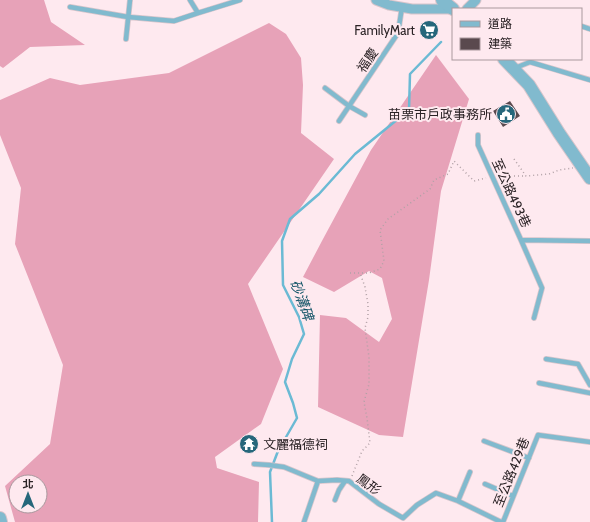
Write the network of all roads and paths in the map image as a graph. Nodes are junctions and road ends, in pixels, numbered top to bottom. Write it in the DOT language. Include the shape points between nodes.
graph roads {
  1 [pos="130,0"];
  2 [pos="190,0"];
  3 [pos="240,0"];
  4 [pos="376,0"];
  5 [pos="442,0"];
  6 [pos="476,0"];
  7 [pos="452,6"];
  8 [pos="70,7"];
  9 [pos="402,7"];
  10 [pos="468,8"];
  11 [pos="198,13"];
  12 [pos="128,17"];
  13 [pos="126,39"];
  14 [pos="505,60"];
  15 [pos="513,69"];
  16 [pos="590,80"];
  17 [pos="324,88"];
  18 [pos="349,106"];
  19 [pos="365,115"];
  20 [pos="339,121"];
  21 [pos="478,134"];
  22 [pos="514,159"];
  23 [pos="582,166"];
  24 [pos="492,176"];
  25 [pos="526,176"];
  26 [pos="590,178"];
  27 [pos="521,240"];
  28 [pos="590,241"];
  29 [pos="350,273"];
  30 [pos="360,273"];
  31 [pos="534,318"];
  32 [pos="546,360"];
  33 [pos="539,383"];
  34 [pos="590,384"];
  35 [pos="590,393"];
  36 [pos="484,441"];
  37 [pos="590,442"];
  38 [pos="528,458"];
  39 [pos="254,464"];
  40 [pos="470,472"];
  41 [pos="318,481"];
  42 [pos="347,481"];
  43 [pos="485,484"];
  44 [pos="513,496"];
  45 [pos="335,500"];
  46 [pos="458,501"];
  47 [pos="0,518"];
  48 [pos="1,522"];
  49 [pos="304,522"];
  50 [pos="502,522"];
  1 -- 12 [label="lane"];
  2 -- 11 [label="lane"];
  3 -- 11 [label="lane"];
  4 -- 9 [label="street" via="389,6"];
  5 -- 7 [label="street"];
  6 -- 10 [label="street"];
  7 -- 9 [label="street" via="412,9"];
  8 -- 12 [label="lane"];
  9 -- 18 [label="lane, 福慶" via="398,33"];
  11 -- 12 [label="lane" via="174,21"];
  12 -- 13 [label="lane"];
  14 -- 15 [label="street"];
  15 -- 16 [label="lane" via="530,62"];
  15 -- 23 [label="street" via="529,85"];
  17 -- 18 [label="lane"];
  18 -- 19 [label="lane"];
  18 -- 20 [label="lane, 福慶"];
  21 -- 24 [label="lane, 至公路493巷" via="478,145"];
  22 -- 25 [label="path"];
  23 -- 25 [label="path" via="549,174"];
  23 -- 26 [label="street"];
  24 -- 25 [label="path"];
  24 -- 27 [label="lane, 至公路493巷"];
  24 -- 30 [label="path" via="474,181 454,161 448,174 434,180 430,189 388,219 380,230 384,261 380,269"];
  27 -- 28 [label="lane, 至公路493巷"];
  27 -- 31 [label="lane" via="542,288"];
  29 -- 30 [label="path"];
  30 -- 42 [label="path" via="368,304 365,328 369,384 364,402 370,443 362,451"];
  32 -- 34 [label="lane" via="578,364"];
  33 -- 35 [label="lane"];
  36 -- 38 [label="lane"];
  37 -- 38 [label="lane, 至公路429巷" via="538,435"];
  38 -- 44 [label="lane, 至公路429巷"];
  39 -- 41 [label="lane, 鳳形" via="284,467"];
  40 -- 46 [label="lane"];
  41 -- 42 [label="lane, 鳳形"];
  41 -- 49 [label="lane"];
  42 -- 45 [label="lane"];
  42 -- 46 [label="lane, 鳳形" via="403,518 436,493"];
  43 -- 44 [label="lane"];
  44 -- 50 [label="lane, 至公路429巷"];
  46 -- 50 [label="lane"];
  47 -- 48 [label="street"];
}
